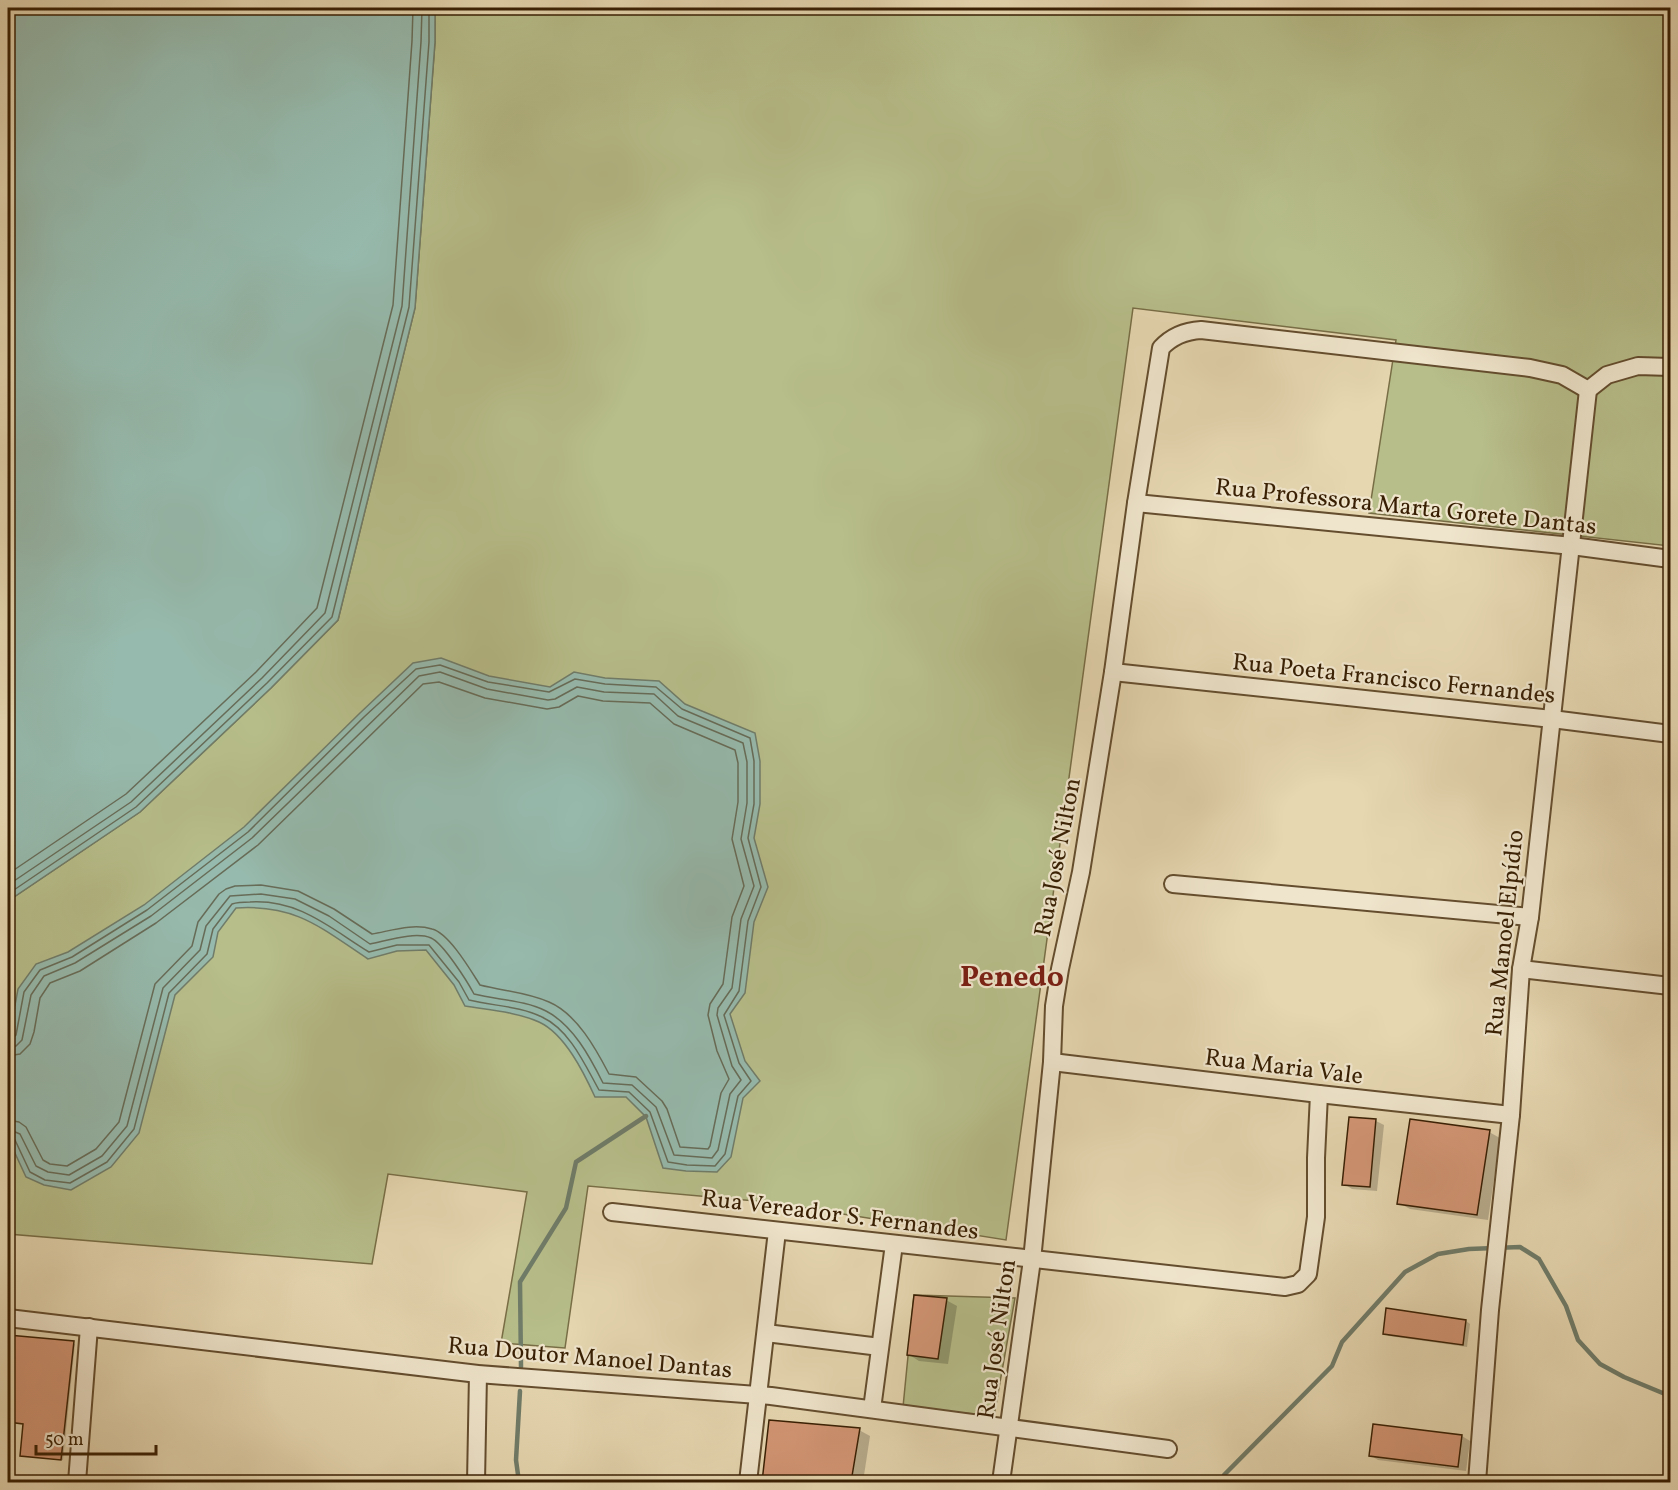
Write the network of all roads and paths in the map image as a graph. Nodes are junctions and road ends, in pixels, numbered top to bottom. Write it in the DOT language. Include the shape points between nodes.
graph roads {
  1 [pos="1671,367"];
  2 [pos="1588,390"];
  3 [pos="1136,502"];
  4 [pos="1572,546"];
  5 [pos="1671,559"];
  6 [pos="1113,672"];
  7 [pos="1552,719"];
  8 [pos="1671,734"];
  9 [pos="1173,884"];
  10 [pos="1530,917"];
  11 [pos="1521,969"];
  12 [pos="1671,986"];
  13 [pos="1052,1062"];
  14 [pos="1319,1094"];
  15 [pos="1511,1115"];
  16 [pos="612,1212"];
  17 [pos="777,1231"];
  18 [pos="894,1244"];
  19 [pos="1032,1260"];
  20 [pos="8,1318"];
  21 [pos="89,1327"];
  22 [pos="766,1333"];
  23 [pos="880,1347"];
  24 [pos="478,1374"];
  25 [pos="759,1395"];
  26 [pos="872,1409"];
  27 [pos="1008,1429"];
  28 [pos="1168,1449"];
  29 [pos="77,1482"];
  30 [pos="476,1482"];
  31 [pos="748,1482"];
  32 [pos="1001,1482"];
  33 [pos="1477,1482"];
  1 -- 2 [label="street" via="1638,366 1607,375"];
  2 -- 3 [label="street, Rua José Nilton" via="1562,375 1530,368 1186,331 1161,348"];
  2 -- 4 [label="street, Rua Manoel Elpídio"];
  3 -- 4 [label="street, Rua Professora Marta Gorete Dantas"];
  3 -- 6 [label="street, Rua José Nilton"];
  4 -- 5 [label="street, Rua Professora Marta Gorete Dantas"];
  4 -- 7 [label="street, Rua Manoel Elpídio"];
  6 -- 7 [label="street, Rua Poeta Francisco Fernandes"];
  6 -- 13 [label="street, Rua José Nilton" via="1081,872 1054,1006"];
  7 -- 8 [label="street, Rua Poeta Francisco Fernandes"];
  7 -- 10 [label="street, Rua Manoel Elpídio"];
  9 -- 10 [label="street"];
  10 -- 11 [label="street, Rua Manoel Elpídio"];
  11 -- 12 [label="street"];
  11 -- 15 [label="street, Rua Manoel Elpídio"];
  13 -- 14 [label="street, Rua Maria Vale"];
  13 -- 19 [label="street, Rua José Nilton"];
  14 -- 15 [label="street, Rua Maria Vale"];
  14 -- 19 [label="street, Rua Vereador S. Fernandes" via="1316,1217 1308,1274 1298,1284 1285,1287"];
  15 -- 33 [label="street, Rua Manoel Elpídio"];
  16 -- 17 [label="street, Rua Vereador S. Fernandes"];
  17 -- 18 [label="street, Rua Vereador S. Fernandes"];
  17 -- 22 [label="street"];
  18 -- 19 [label="street, Rua Vereador S. Fernandes"];
  18 -- 23 [label="street"];
  19 -- 27 [label="street, Rua José Nilton"];
  20 -- 21 [label="street, Rua Doutor Manoel Dantas"];
  21 -- 24 [label="street, Rua Doutor Manoel Dantas"];
  21 -- 29 [label="street"];
  22 -- 23 [label="street"];
  22 -- 25 [label="street"];
  23 -- 26 [label="street"];
  24 -- 25 [label="street, Rua Doutor Manoel Dantas"];
  24 -- 30 [label="street"];
  25 -- 26 [label="street, Rua Doutor Manoel Dantas"];
  25 -- 31 [label="street"];
  26 -- 27 [label="street, Rua Doutor Manoel Dantas"];
  27 -- 28 [label="street, Rua Doutor Manoel Dantas"];
  27 -- 32 [label="street, Rua José Nilton"];
}
